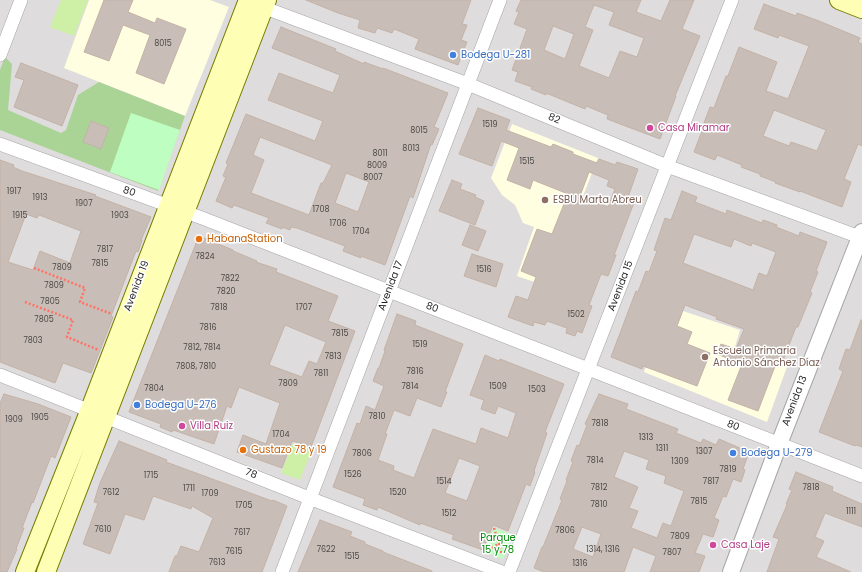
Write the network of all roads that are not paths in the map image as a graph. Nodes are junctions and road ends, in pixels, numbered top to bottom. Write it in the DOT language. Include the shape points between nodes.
graph roads {
  1 [pos="21,0"];
  2 [pos="247,0"];
  3 [pos="500,0"];
  4 [pos="732,0"];
  5 [pos="839,0"];
  6 [pos="266,4"];
  7 [pos="862,9"];
  8 [pos="0,55"];
  9 [pos="468,84"];
  10 [pos="0,144"];
  11 [pos="667,166"];
  12 [pos="168,206"];
  13 [pos="186,212"];
  14 [pos="861,236"];
  15 [pos="389,291"];
  16 [pos="589,368"];
  17 [pos="0,375"];
  18 [pos="89,411"];
  19 [pos="106,418"];
  20 [pos="779,444"];
  21 [pos="862,476"];
  22 [pos="309,498"];
  23 [pos="503,566"];
  24 [pos="25,572"];
  25 [pos="46,572"];
  26 [pos="282,572"];
  27 [pos="509,572"];
  28 [pos="731,572"];
  1 -- 8 [label="street"];
  2 -- 6 [label="street, 82"];
  2 -- 12 [label="main road, Avenida 19"];
  3 -- 9 [label="street, Avenida 17"];
  4 -- 11 [label="street, Avenida 15"];
  5 -- 7 [label="main road"];
  6 -- 9 [label="street, 82"];
  6 -- 13 [label="main road, Avenida 19"];
  9 -- 11 [label="street, 82"];
  9 -- 15 [label="street, Avenida 17"];
  10 -- 12 [label="street, 80"];
  11 -- 14 [label="street, 82"];
  11 -- 16 [label="street, Avenida 15"];
  12 -- 13 [label="street, 80"];
  12 -- 18 [label="main road, Avenida 19"];
  13 -- 15 [label="street, 80"];
  13 -- 19 [label="main road, Avenida 19"];
  14 -- 20 [label="street, Avenida 13"];
  15 -- 16 [label="street, 80"];
  15 -- 22 [label="street, Avenida 17"];
  16 -- 20 [label="street, 80"];
  16 -- 27 [label="street, Avenida 15"];
  17 -- 18 [label="street, 78"];
  18 -- 19 [label="street, 78"];
  18 -- 24 [label="main road, Avenida 19"];
  19 -- 22 [label="street, 78"];
  19 -- 25 [label="main road, Avenida 19"];
  20 -- 21 [label="street, 80"];
  20 -- 28 [label="street, Avenida 13"];
  22 -- 23 [label="street, 78"];
  22 -- 26 [label="street, Avenida 17"];
}
